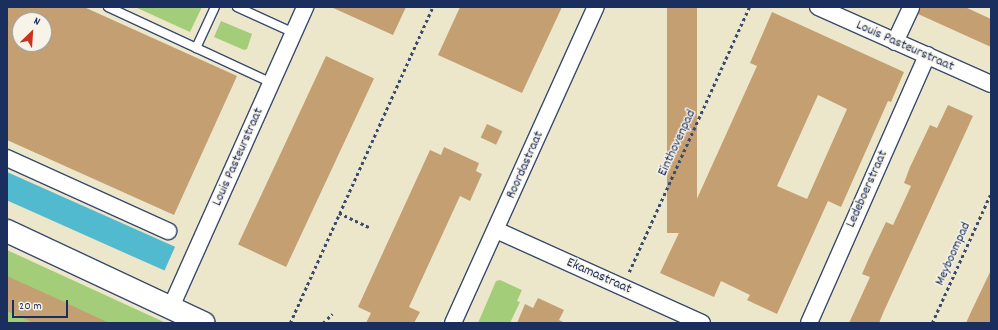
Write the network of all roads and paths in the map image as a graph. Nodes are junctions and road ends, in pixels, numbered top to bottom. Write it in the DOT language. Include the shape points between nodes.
graph roads {
  1 [pos="108,7"];
  2 [pos="215,7"];
  3 [pos="236,7"];
  4 [pos="305,7"];
  5 [pos="433,7"];
  6 [pos="596,7"];
  7 [pos="750,7"];
  8 [pos="818,7"];
  9 [pos="911,7"];
  10 [pos="294,32"];
  11 [pos="895,42"];
  12 [pos="196,48"];
  13 [pos="927,56"];
  14 [pos="272,83"];
  15 [pos="991,84"];
  16 [pos="7,158"];
  17 [pos="991,193"];
  18 [pos="339,213"];
  19 [pos="371,228"];
  20 [pos="496,230"];
  21 [pos="7,231"];
  22 [pos="168,231"];
  23 [pos="622,287"];
  24 [pos="171,307"];
  25 [pos="332,314"];
  26 [pos="203,323"];
  27 [pos="290,323"];
  28 [pos="323,323"];
  29 [pos="453,323"];
  30 [pos="702,323"];
  31 [pos="808,323"];
  32 [pos="932,323"];
  1 -- 12 [label="lane"];
  2 -- 12 [label="lane"];
  3 -- 10 [label="lane"];
  4 -- 10 [label="street, Louis Pasteurstraat"];
  5 -- 18 [label="path"];
  6 -- 20 [label="street, Roordastraat"];
  7 -- 23 [label="path, Einthovenpad"];
  8 -- 11 [label="street, Louis Pasteurstraat"];
  9 -- 11 [label="street"];
  10 -- 14 [label="street, Louis Pasteurstraat"];
  11 -- 13 [label="street, Louis Pasteurstraat"];
  12 -- 14 [label="lane"];
  13 -- 15 [label="street, Louis Pasteurstraat"];
  13 -- 31 [label="street, Ledeboerstraat"];
  14 -- 24 [label="street, Louis Pasteurstraat"];
  16 -- 22 [label="street"];
  17 -- 32 [label="path, Meyboompad"];
  18 -- 19 [label="path"];
  18 -- 27 [label="path"];
  20 -- 23 [label="street, Ekamastraat"];
  20 -- 29 [label="street, Roordastraat"];
  21 -- 24 [label="street"];
  23 -- 30 [label="street, Ekamastraat"];
  24 -- 26 [label="street"];
  25 -- 28 [label="path"];
}
